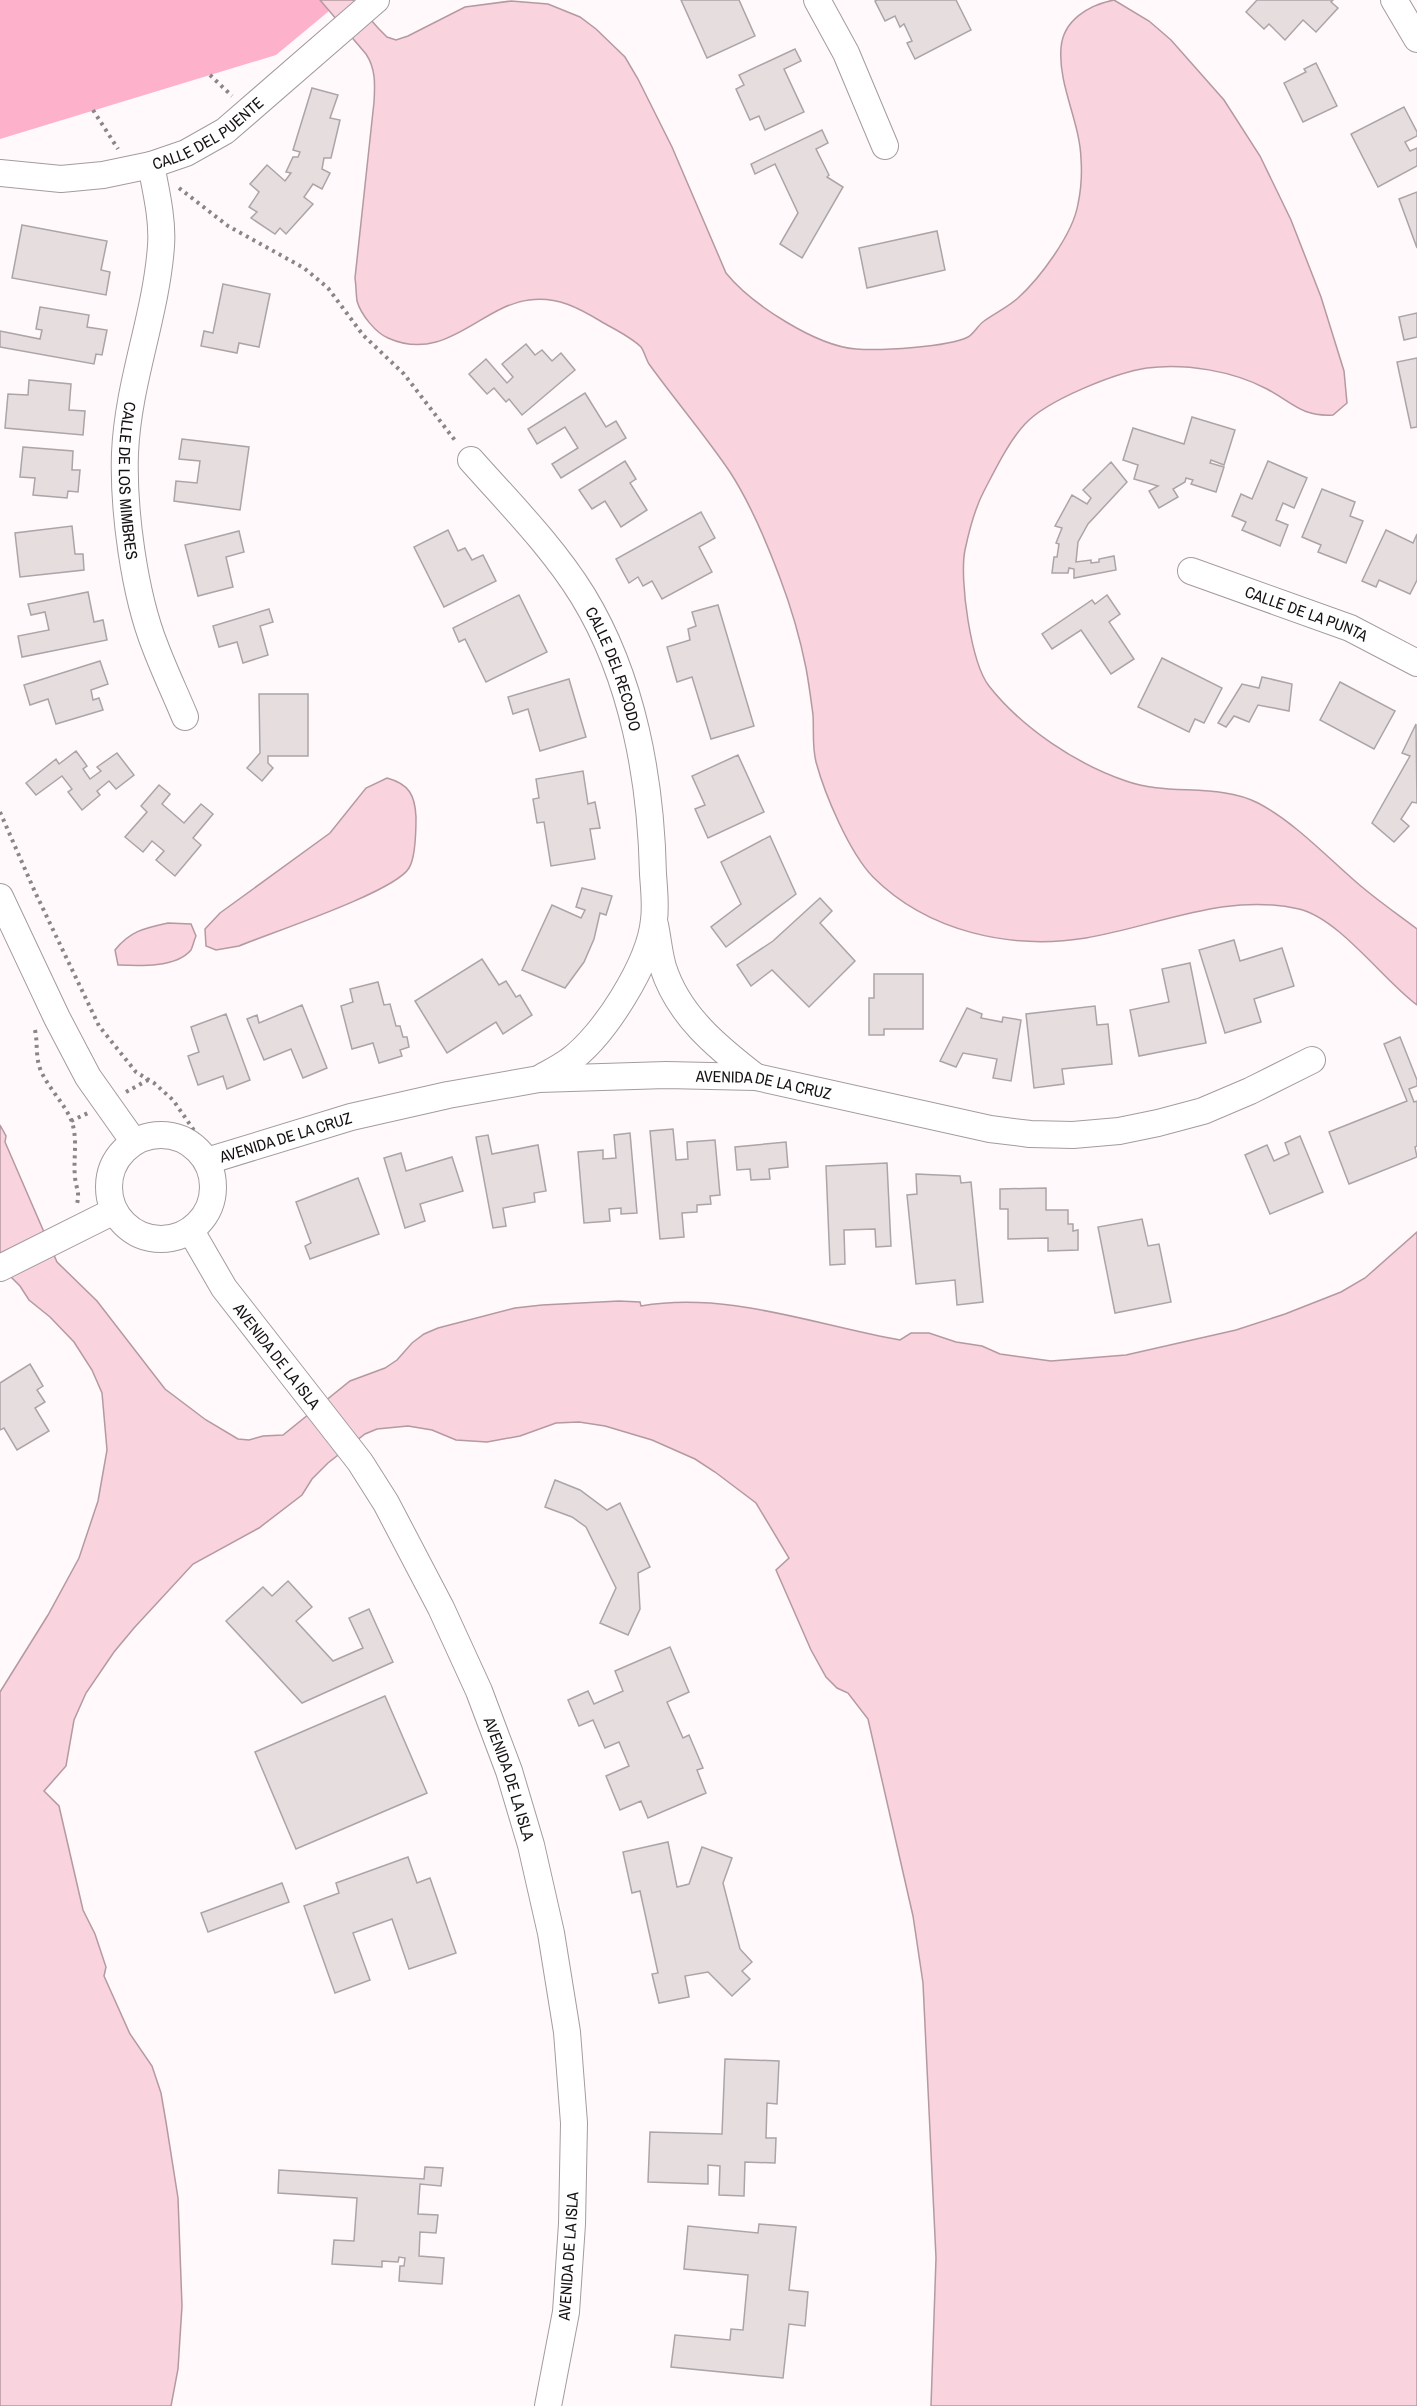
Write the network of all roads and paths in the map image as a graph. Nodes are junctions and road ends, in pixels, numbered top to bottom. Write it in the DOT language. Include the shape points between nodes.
graph roads {
  1 [pos="817,0"];
  2 [pos="1394,0"];
  3 [pos="372,3"];
  4 [pos="1417,39"];
  5 [pos="210,75"];
  6 [pos="248,111"];
  7 [pos="885,146"];
  8 [pos="151,165"];
  9 [pos="0,173"];
  10 [pos="156,195"];
  11 [pos="471,460"];
  12 [pos="1191,571"];
  13 [pos="1417,663"];
  14 [pos="186,717"];
  15 [pos="0,812"];
  16 [pos="0,897"];
  17 [pos="654,920"];
  18 [pos="34,1027"];
  19 [pos="1312,1060"];
  20 [pos="756,1077"];
  21 [pos="539,1079"];
  22 [pos="134,1142"];
  23 [pos="212,1160"];
  24 [pos="114,1211"];
  25 [pos="191,1231"];
  26 [pos="65,1236"];
  27 [pos="0,1268"];
  28 [pos="548,2406"];
  1 -- 7 [label="street" via="846,53"];
  2 -- 4 [label="street"];
  3 -- 6 [label="street, CALLE DEL PUENTE"];
  5 -- 6 [label="path"];
  6 -- 8 [label="street, CALLE DEL PUENTE" via="186,153"];
  8 -- 9 [label="street, CALLE DEL PUENTE" via="61,179"];
  8 -- 10 [label="street, CALLE DE LOS MIMBRES"];
  10 -- 11 [label="path" via="180,188 228,226 304,268 328,288 363,335 404,374"];
  10 -- 14 [label="street, CALLE DE LOS MIMBRES" via="161,243 125,453 127,497 140,598 154,645"];
  11 -- 17 [label="street, CALLE DEL RECODO" via="548,544 608,643 625,690 639,750 652,829"];
  12 -- 13 [label="street, CALLE DE LA PUNTA" via="1350,628"];
  15 -- 23 [label="path" via="99,1026 136,1072 173,1100"];
  16 -- 22 [label="street" via="88,1077"];
  17 -- 20 [label="street, CALLE DEL RECODO" via="663,967 678,1001 721,1050"];
  17 -- 21 [label="street, CALLE DEL RECODO" via="645,952 610,1017 570,1060"];
  18 -- 26 [label="path" via="41,1072 71,1121 76,1143 75,1178 80,1192"];
  19 -- 20 [label="street, AVENIDA DE LA CRUZ" via="1203,1111 1158,1124 1073,1135 990,1129"];
  20 -- 21 [label="street, AVENIDA DE LA CRUZ"];
  21 -- 23 [label="street, AVENIDA DE LA CRUZ" via="351,1117"];
  22 -- 23 [label="street" via="154,1136 175,1136"];
  22 -- 24 [label="street" via="122,1152 109,1180"];
  23 -- 25 [label="street" via="214,1191 210,1207"];
  24 -- 25 [label="street" via="134,1233 148,1238 170,1239"];
  24 -- 26 [label="street"];
  25 -- 28 [label="street, AVENIDA DE LA ISLA" via="224,1288 360,1462 403,1533 479,1691 509,1771 551,1933 567,2032 574,2123 566,2312"];
  26 -- 27 [label="street"];
}
